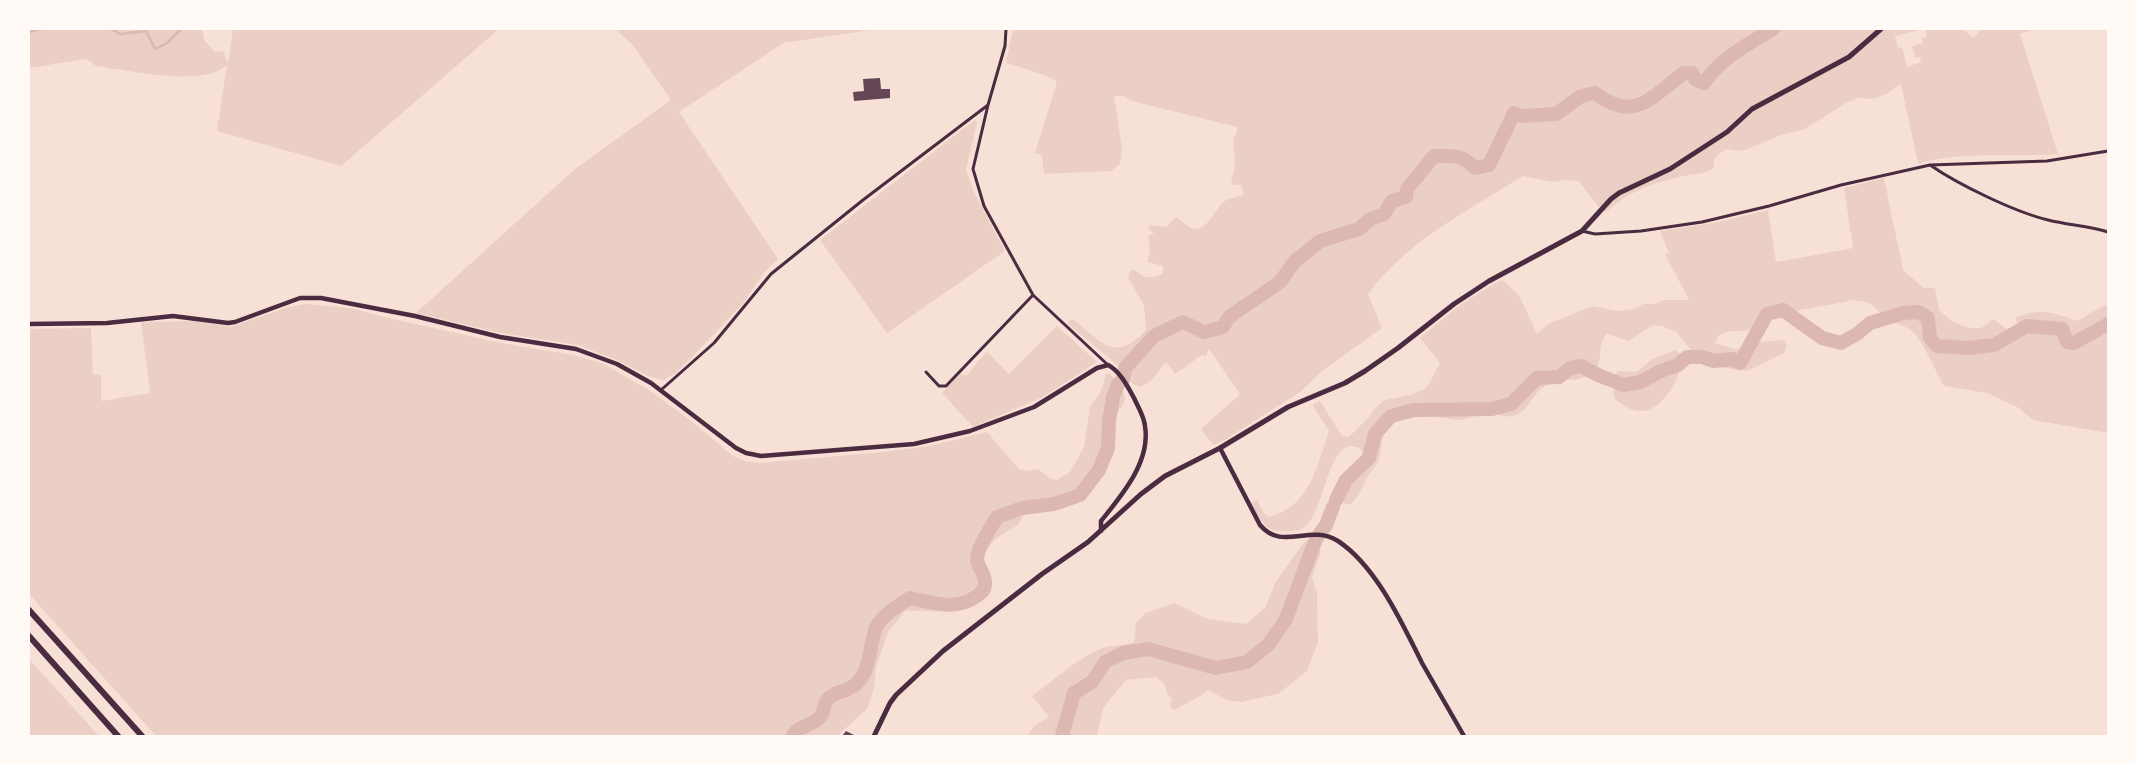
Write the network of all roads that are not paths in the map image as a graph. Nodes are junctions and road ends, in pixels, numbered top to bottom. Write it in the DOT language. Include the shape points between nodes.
graph roads {
  1 [pos="1006,29"];
  2 [pos="1880,29"];
  3 [pos="988,105"];
  4 [pos="2108,150"];
  5 [pos="1930,165"];
  6 [pos="1582,231"];
  7 [pos="2108,232"];
  8 [pos="1033,295"];
  9 [pos="29,324"];
  10 [pos="1108,365"];
  11 [pos="926,372"];
  12 [pos="661,390"];
  13 [pos="1220,448"];
  14 [pos="1101,530"];
  15 [pos="29,610"];
  16 [pos="29,636"];
  17 [pos="118,736"];
  18 [pos="142,736"];
  19 [pos="874,736"];
  20 [pos="1464,736"];
  1 -- 3 [label="street" via="1005,46"];
  2 -- 6 [label="main road" via="1849,57 1752,109 1727,132 1670,169 1619,193"];
  3 -- 8 [label="street" via="973,169 984,206"];
  3 -- 12 [label="street" via="771,274 714,343"];
  4 -- 5 [label="street" via="2047,162"];
  5 -- 6 [label="street" via="1702,222 1641,231 1594,234"];
  5 -- 7 [label="street" via="2028,214"];
  6 -- 13 [label="main road" via="1489,281 1359,375 1288,407"];
  8 -- 10 [label="street"];
  8 -- 11 [label="street" via="946,386 940,386"];
  9 -- 12 [label="street" via="106,323 172,316 228,323 300,298 321,298 500,337 576,349 630,370"];
  10 -- 12 [label="street" via="1097,368 1034,407 970,431 914,444 761,456 736,448"];
  10 -- 14 [label="street" via="1130,389 1146,428 1139,467 1118,501 1100,521"];
  13 -- 14 [label="main road" via="1165,476"];
  13 -- 20 [label="street" via="1267,533 1281,538 1324,535 1347,548 1398,612 1434,685"];
  14 -- 19 [label="main road" via="943,651 896,695"];
  15 -- 18 [label="highway"];
  16 -- 17 [label="highway"];
}
